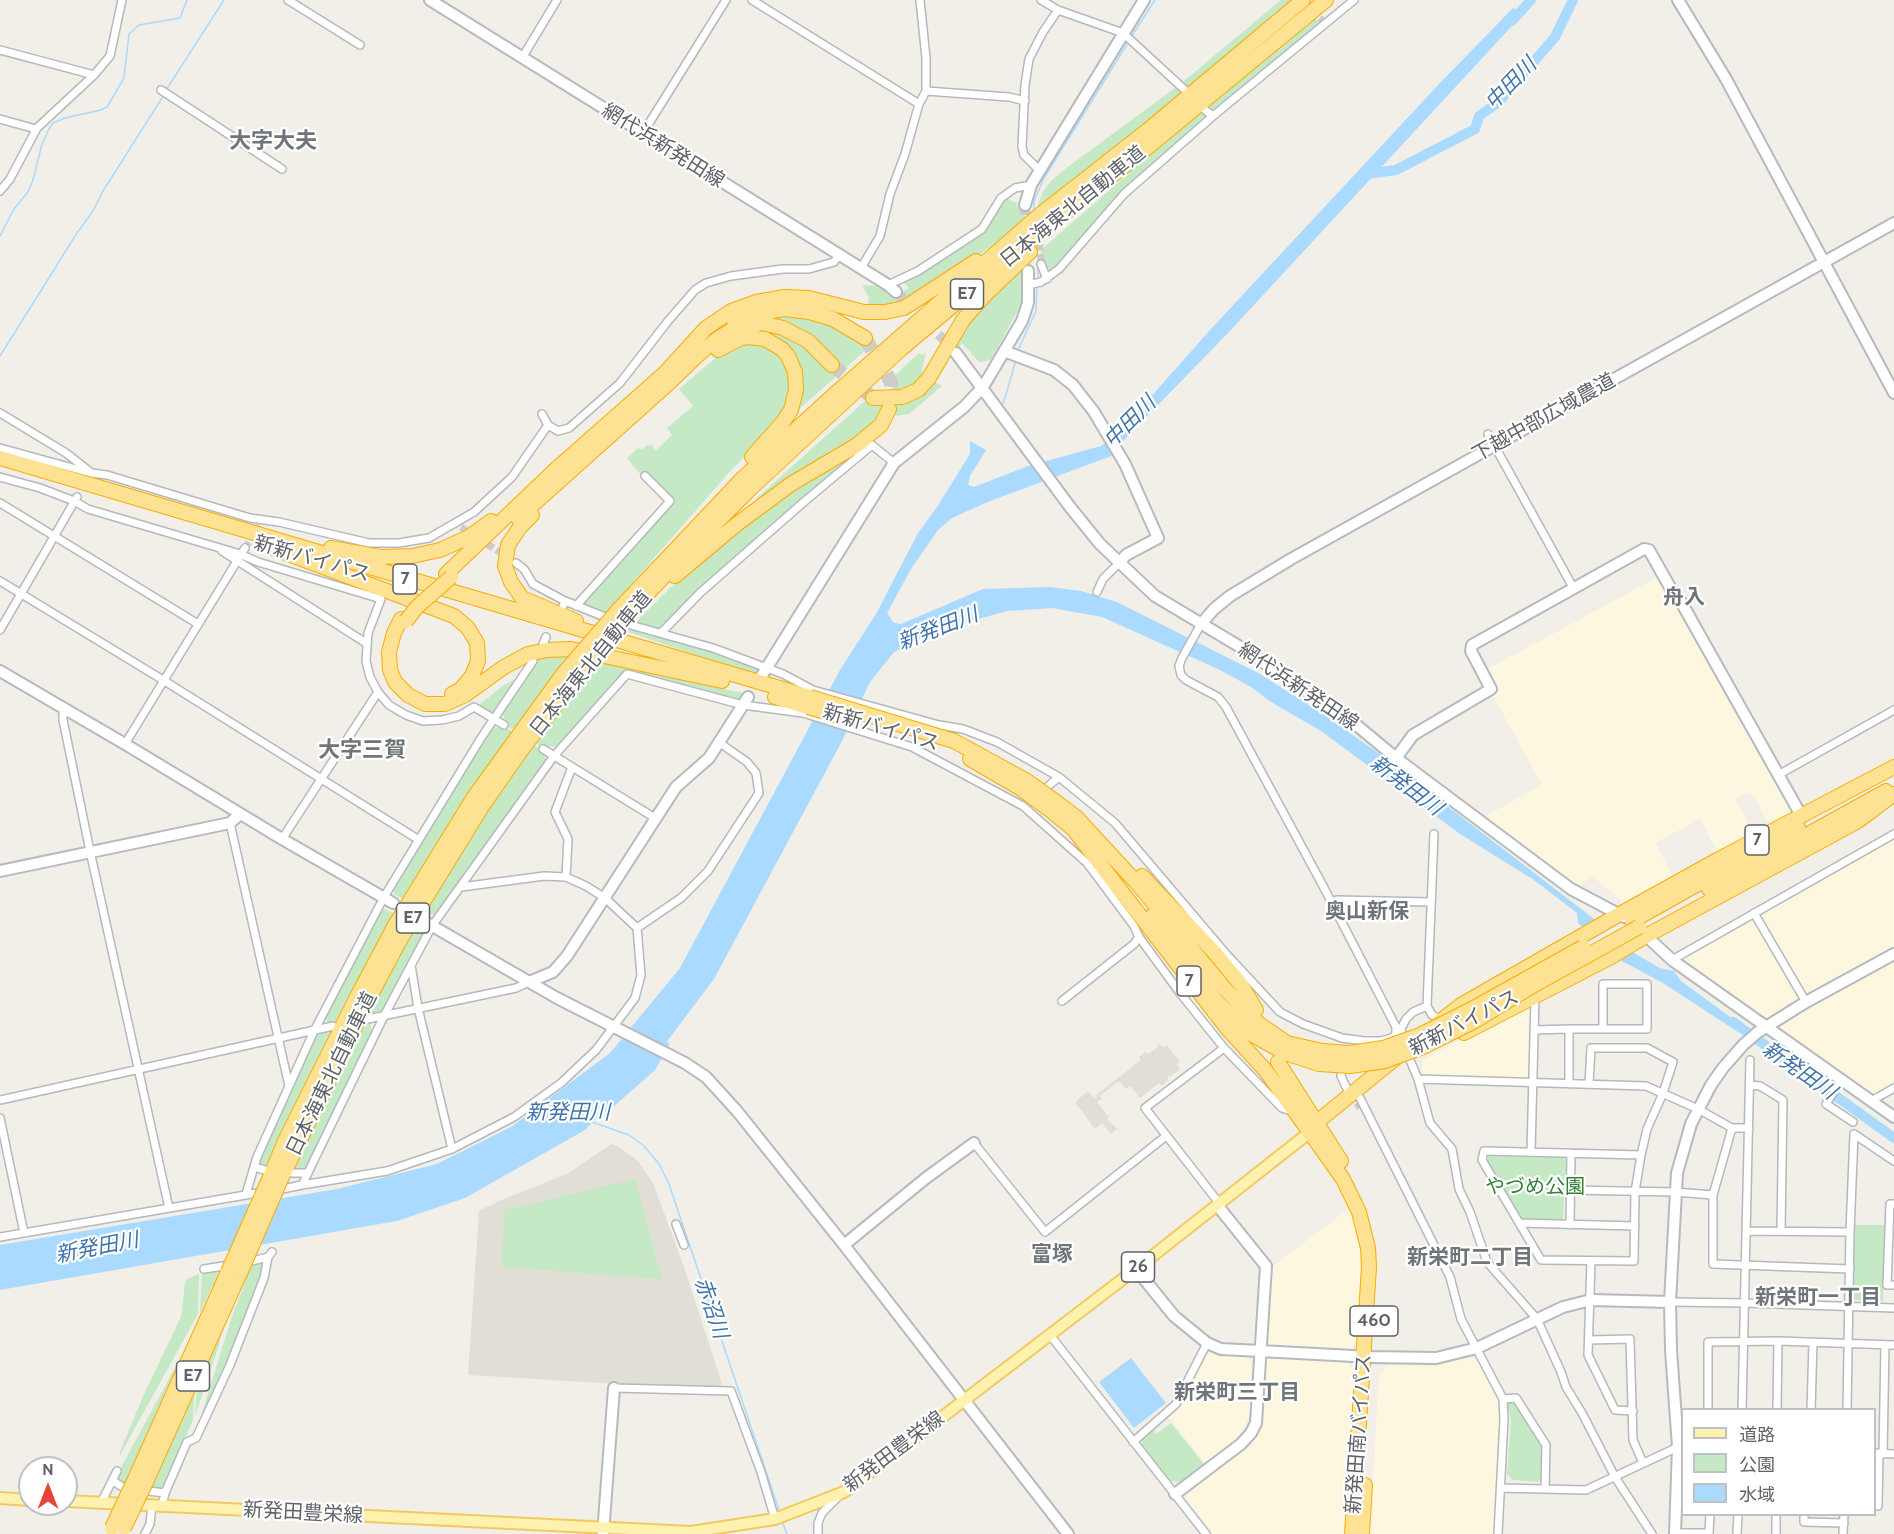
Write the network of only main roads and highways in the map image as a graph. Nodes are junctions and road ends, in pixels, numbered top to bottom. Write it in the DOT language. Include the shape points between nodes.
graph roads {
  1 [pos="1303,0"];
  2 [pos="1326,0"];
  3 [pos="1137,156"];
  4 [pos="1037,217"];
  5 [pos="865,338"];
  6 [pos="832,365"];
  7 [pos="668,378"];
  8 [pos="873,398"];
  9 [pos="889,409"];
  10 [pos="0,458"];
  11 [pos="0,467"];
  12 [pos="560,473"];
  13 [pos="214,522"];
  14 [pos="275,549"];
  15 [pos="638,588"];
  16 [pos="628,611"];
  17 [pos="403,620"];
  18 [pos="720,676"];
  19 [pos="1894,767"];
  20 [pos="1894,774"];
  21 [pos="1894,787"];
  22 [pos="1894,794"];
  23 [pos="1073,822"];
  24 [pos="1738,868"];
  25 [pos="1634,924"];
  26 [pos="1256,1010"];
  27 [pos="1407,1054"];
  28 [pos="1278,1062"];
  29 [pos="1317,1128"];
  30 [pos="277,1175"];
  31 [pos="1368,1357"];
  32 [pos="0,1498"];
  33 [pos="18,1499"];
  34 [pos="78,1502"];
  35 [pos="116,1531"];
  36 [pos="603,1531"];
  37 [pos="638,1532"];
  38 [pos="1352,1534"];
  39 [pos="1362,1534"];
  1 -- 4 [label="highway, 日本海東北自動車道 / E7"];
  2 -- 3 [label="highway, 日本海東北自動車道 / E7"];
  3 -- 8 [label="highway" via="985,296 963,321 918,390 902,398"];
  3 -- 16 [label="highway, 日本海東北自動車道 / E7" via="893,356 766,474"];
  4 -- 7 [label="highway" via="904,308 864,312 809,298 785,297 731,311 706,328"];
  4 -- 15 [label="highway, 日本海東北自動車道 / E7" via="788,435"];
  5 -- 7 [label="highway" via="833,319 809,312 785,309 759,313 712,334"];
  6 -- 7 [label="highway" via="808,341 762,323 737,327"];
  7 -- 12 [label="highway"];
  7 -- 15 [label="highway" via="701,363 732,341 748,337 765,339 788,356 795,372 795,399 783,422"];
  9 -- 16 [label="highway" via="881,425 857,445 791,484"];
  10 -- 13 [label="highway, 新新バイパス / 7"];
  11 -- 14 [label="highway, 新新バイパス / 7"];
  12 -- 13 [label="highway" via="529,488 469,537 440,550 412,556 381,557 340,551"];
  12 -- 17 [label="highway, bridge"];
  12 -- 18 [label="highway" via="542,505 508,545 505,566 522,598 573,620 700,660"];
  13 -- 18 [label="highway, 新新バイパス / 7"];
  14 -- 17 [label="highway" via="454,616 477,643 478,661 460,690 444,697 426,696 412,691 401,679 394,653"];
  14 -- 18 [label="highway, 新新バイパス / 7"];
  15 -- 16 [label="highway, 日本海東北自動車道 / E7"];
  16 -- 30 [label="highway, 日本海東北自動車道 / E7, bridge" via="481,808 401,938"];
  16 -- 30 [label="highway, 日本海東北自動車道 / E7, bridge" via="563,674 474,797 394,927 301,1110"];
  17 -- 18 [label="highway" via="394,633 390,669 395,682 408,695 425,704 445,704 465,696 520,658 547,650 571,649"];
  18 -- 23 [label="highway, 新新バイパス / 7, bridge" via="952,745 1024,784"];
  19 -- 25 [label="highway, 7" via="1719,859"];
  20 -- 24 [label="highway, 7"];
  21 -- 24 [label="highway, 7"];
  22 -- 25 [label="highway, 7" via="1858,821"];
  23 -- 25 [label="highway, 新新バイパス / 7, bridge" via="1136,895 1216,1001 1251,1034 1285,1053 1350,1066 1385,1061 1423,1047 1475,1021"];
  23 -- 26 [label="highway, 7" via="1101,834 1214,952"];
  23 -- 29 [label="highway, 7" via="1170,958 1296,1112"];
  24 -- 25 [label="highway, 7"];
  25 -- 27 [label="highway, 7" via="1603,924 1461,1005"];
  25 -- 27 [label="highway, 7" via="1633,944 1611,957 1477,1028"];
  27 -- 29 [label="highway, 7"];
  27 -- 29 [label="highway, 7" via="1360,1103"];
  28 -- 29 [label="highway"];
  29 -- 31 [label="highway, 新発田南バイパス / 460" via="1365,1230 1369,1267"];
  29 -- 37 [label="main road, 新発田豊栄線 / 26" via="844,1492 775,1519 691,1532"];
  30 -- 35 [label="highway, 日本海東北自動車道 / E7, bridge"];
  31 -- 38 [label="highway, 新発田南バイパス / 460"];
  31 -- 39 [label="highway, 新発田南バイパス / 460"];
  32 -- 33 [label="main road"];
  34 -- 36 [label="main road, 新発田豊栄線 / 26"];
  36 -- 37 [label="main road, 新発田豊栄線 / 26"];
}
